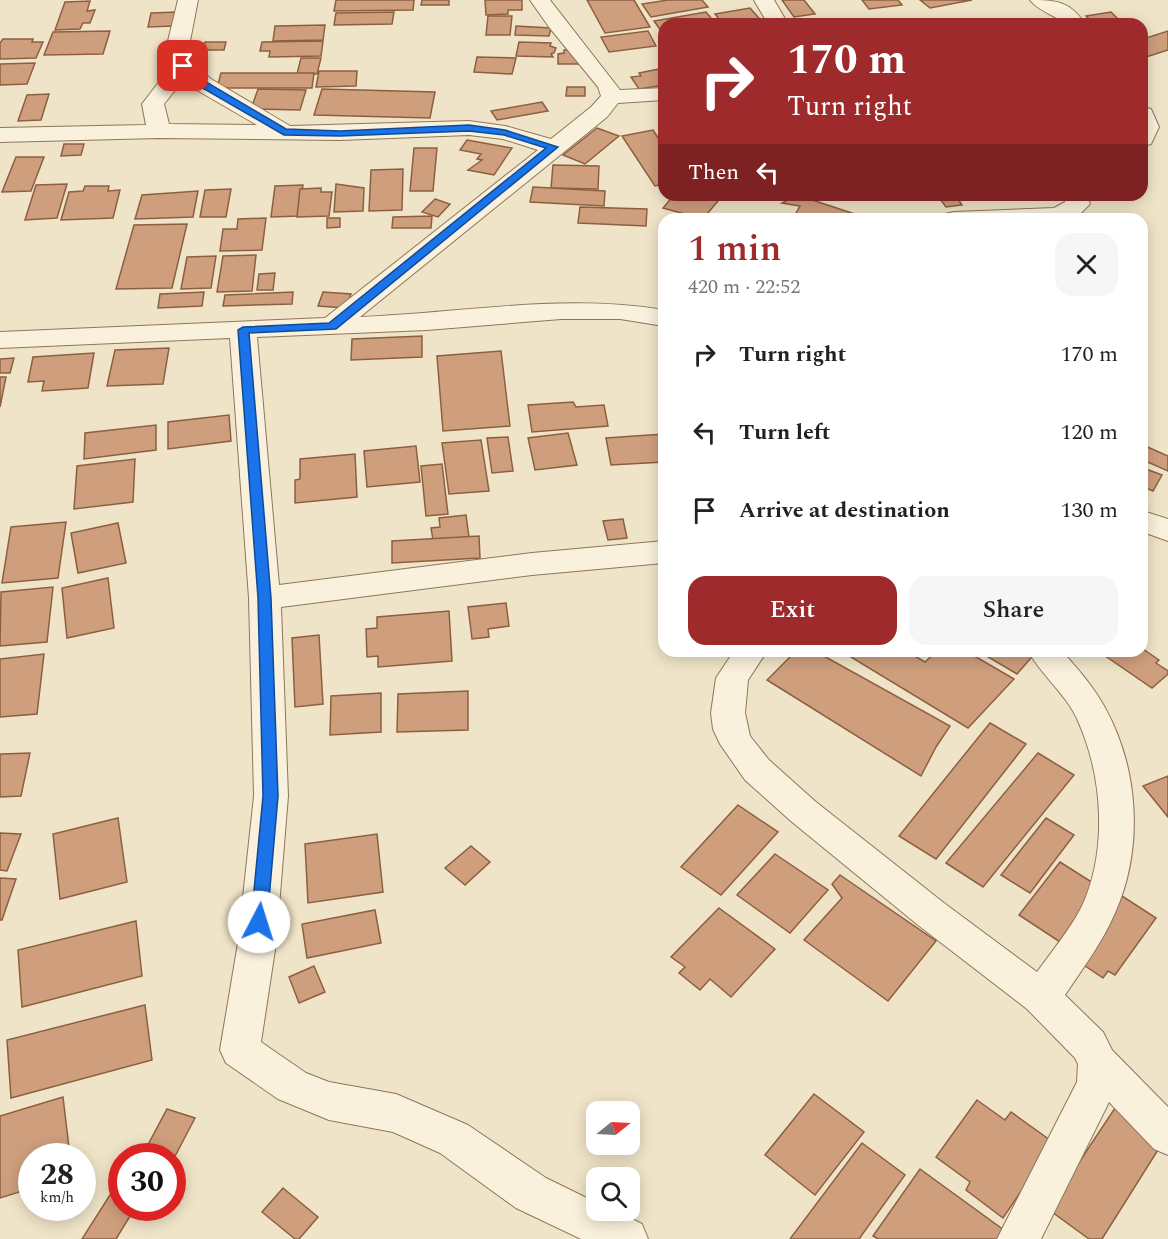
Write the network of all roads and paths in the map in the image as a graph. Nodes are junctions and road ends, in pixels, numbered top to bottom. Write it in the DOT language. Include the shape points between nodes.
graph roads {
  1 [pos="188,0"];
  2 [pos="540,0"];
  3 [pos="764,0"];
  4 [pos="1036,5"];
  5 [pos="774,18"];
  6 [pos="1070,18"];
  7 [pos="183,66"];
  8 [pos="658,94"];
  9 [pos="612,97"];
  10 [pos="159,131"];
  11 [pos="284,132"];
  12 [pos="0,135"];
  13 [pos="553,147"];
  14 [pos="1077,201"];
  15 [pos="1065,213"];
  16 [pos="658,316"];
  17 [pos="332,326"];
  18 [pos="243,330"];
  19 [pos="0,340"];
  20 [pos="1148,523"];
  21 [pos="1168,530"];
  22 [pos="658,553"];
  23 [pos="265,598"];
  24 [pos="747,657"];
  25 [pos="1048,657"];
  26 [pos="1041,997"];
  27 [pos="1098,1063"];
  28 [pos="1168,1135"];
  29 [pos="627,1239"];
  30 [pos="1018,1239"];
  1 -- 7 [label="street" via="179,40"];
  2 -- 9 [label="street" via="608,86"];
  3 -- 5 [label="street"];
  4 -- 6 [label="street" via="1065,13"];
  7 -- 10 [label="street" via="153,104"];
  7 -- 11 [label="street" via="203,84"];
  8 -- 9 [label="street"];
  9 -- 13 [label="street" via="599,112"];
  10 -- 11 [label="street"];
  10 -- 12 [label="street"];
  11 -- 13 [label="street" via="340,134 469,128 505,133"];
  13 -- 17 [label="street"];
  14 -- 15 [label="street"];
  16 -- 17 [label="street" via="561,311"];
  17 -- 18 [label="street"];
  18 -- 19 [label="street"];
  18 -- 23 [label="street"];
  20 -- 21 [label="street"];
  22 -- 23 [label="street" via="532,564"];
  23 -- 29 [label="street" via="271,796 240,1050 292,1086 329,1101 396,1113 454,1139 531,1193"];
  24 -- 26 [label="street" via="732,678 728,712 737,744 757,770 922,907"];
  25 -- 26 [label="street" via="1095,719 1118,806 1116,849 1097,914"];
  26 -- 27 [label="street" via="1089,1045"];
  27 -- 28 [label="street"];
  27 -- 30 [label="street" via="1097,1084"];
}
